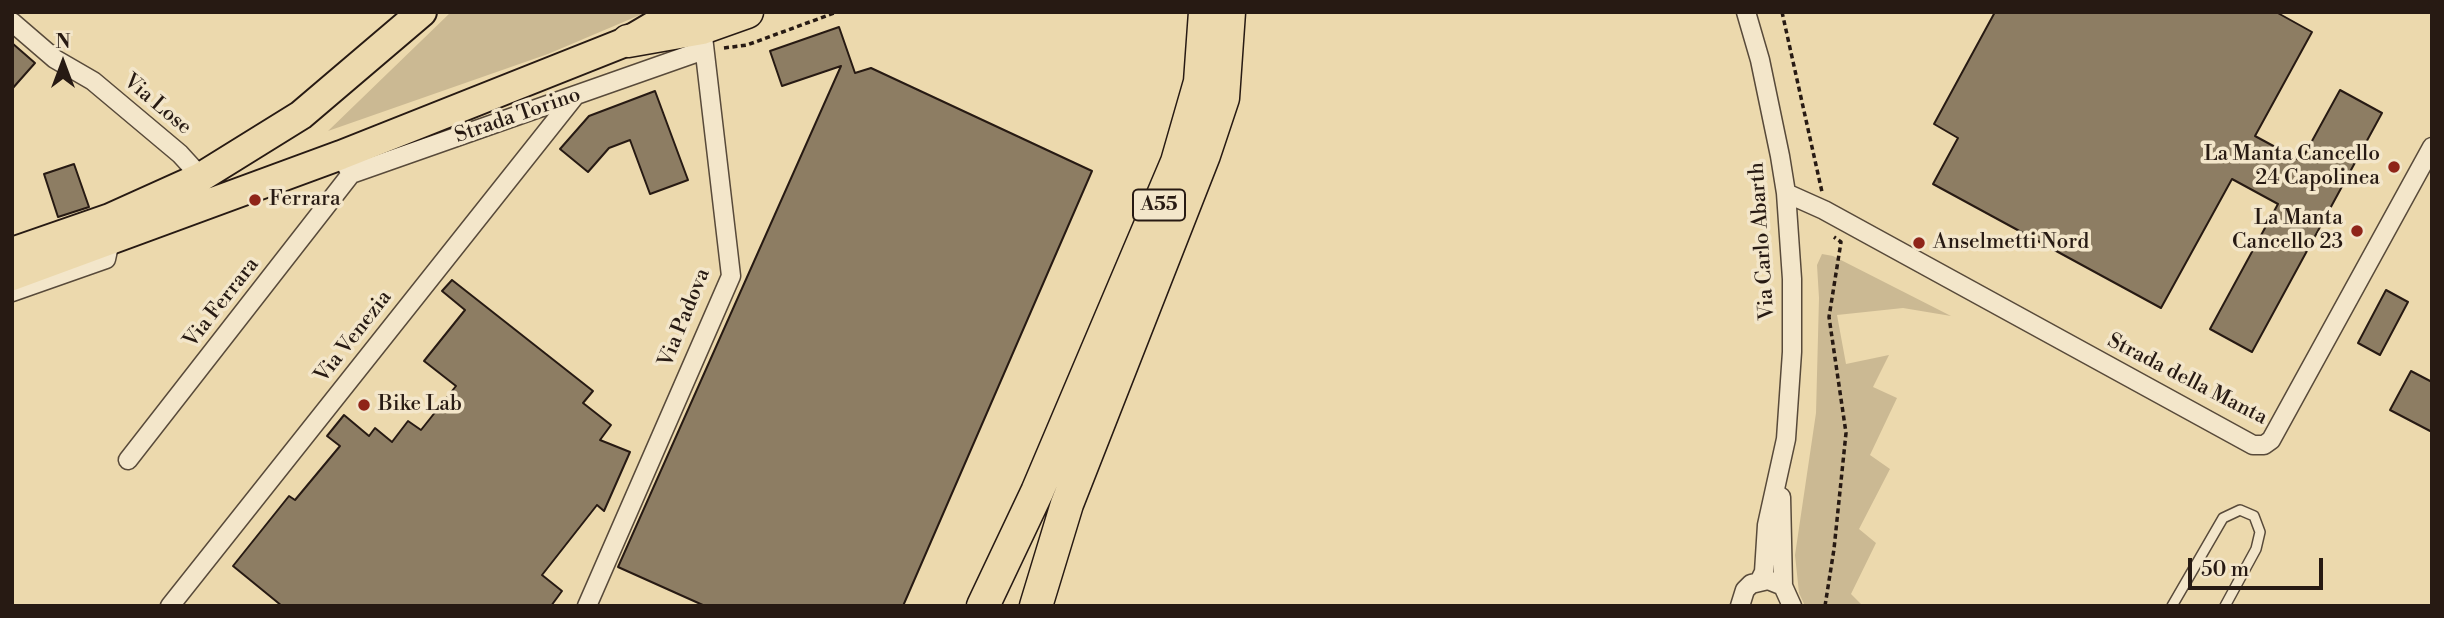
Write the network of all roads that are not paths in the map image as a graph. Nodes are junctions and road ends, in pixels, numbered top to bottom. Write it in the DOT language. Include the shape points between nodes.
graph roads {
  1 [pos="422,12"];
  2 [pos="747,12"];
  3 [pos="1187,12"];
  4 [pos="1205,12"];
  5 [pos="1229,12"];
  6 [pos="1746,12"];
  7 [pos="12,22"];
  8 [pos="696,26"];
  9 [pos="628,41"];
  10 [pos="575,96"];
  11 [pos="2432,147"];
  12 [pos="346,164"];
  13 [pos="201,177"];
  14 [pos="1786,193"];
  15 [pos="110,241"];
  16 [pos="12,252"];
  17 [pos="12,276"];
  18 [pos="12,292"];
  19 [pos="1081,389"];
  20 [pos="128,460"];
  21 [pos="1781,469"];
  22 [pos="1067,504"];
  23 [pos="1760,580"];
  24 [pos="1783,586"];
  25 [pos="995,601"];
  26 [pos="170,606"];
  27 [pos="587,606"];
  28 [pos="1036,606"];
  29 [pos="1740,606"];
  30 [pos="1792,606"];
  31 [pos="2172,606"];
  32 [pos="2225,606"];
  1 -- 13 [label="main road" via="301,115"];
  2 -- 8 [label="highway"];
  3 -- 19 [label="highway" via="1188,58 1176,114 1120,256"];
  4 -- 19 [label="highway, A55" via="1204,52 1193,113 1177,162"];
  5 -- 22 [label="highway, A55" via="1223,98"];
  6 -- 14 [label="street, Via Carlo Abarth" via="1769,98"];
  7 -- 13 [label="street, Via Lose" via="55,59 93,81"];
  8 -- 9 [label="highway"];
  8 -- 10 [label="street, Strada Torino"];
  8 -- 27 [label="street, Via Padova" via="730,276"];
  9 -- 12 [label="main road, Strada Torino"];
  10 -- 12 [label="street, Strada Torino"];
  10 -- 26 [label="street, Via Venezia"];
  11 -- 14 [label="street, Strada della Manta" via="2264,446"];
  12 -- 15 [label="main road, Strada Torino"];
  12 -- 20 [label="street, Via Ferrara"];
  13 -- 16 [label="main road" via="110,218"];
  14 -- 21 [label="street, Via Carlo Abarth" via="1793,316"];
  15 -- 17 [label="main road, Strada Torino"];
  15 -- 18 [label="street, Strada Torino" via="106,259"];
  19 -- 25 [label="highway, A55"];
  21 -- 23 [label="street, Via Carlo Abarth"];
  21 -- 24 [label="street, Via Carlo Abarth"];
  22 -- 25 [label="highway, A55"];
  22 -- 28 [label="highway"];
  23 -- 24 [label="street"];
  23 -- 29 [label="street, Via Carlo Abarth" via="1745,590"];
  24 -- 30 [label="street, Via Carlo Abarth"];
  31 -- 32 [label="lane" via="2223,518 2240,510 2254,516 2260,533 2256,550"];
}
